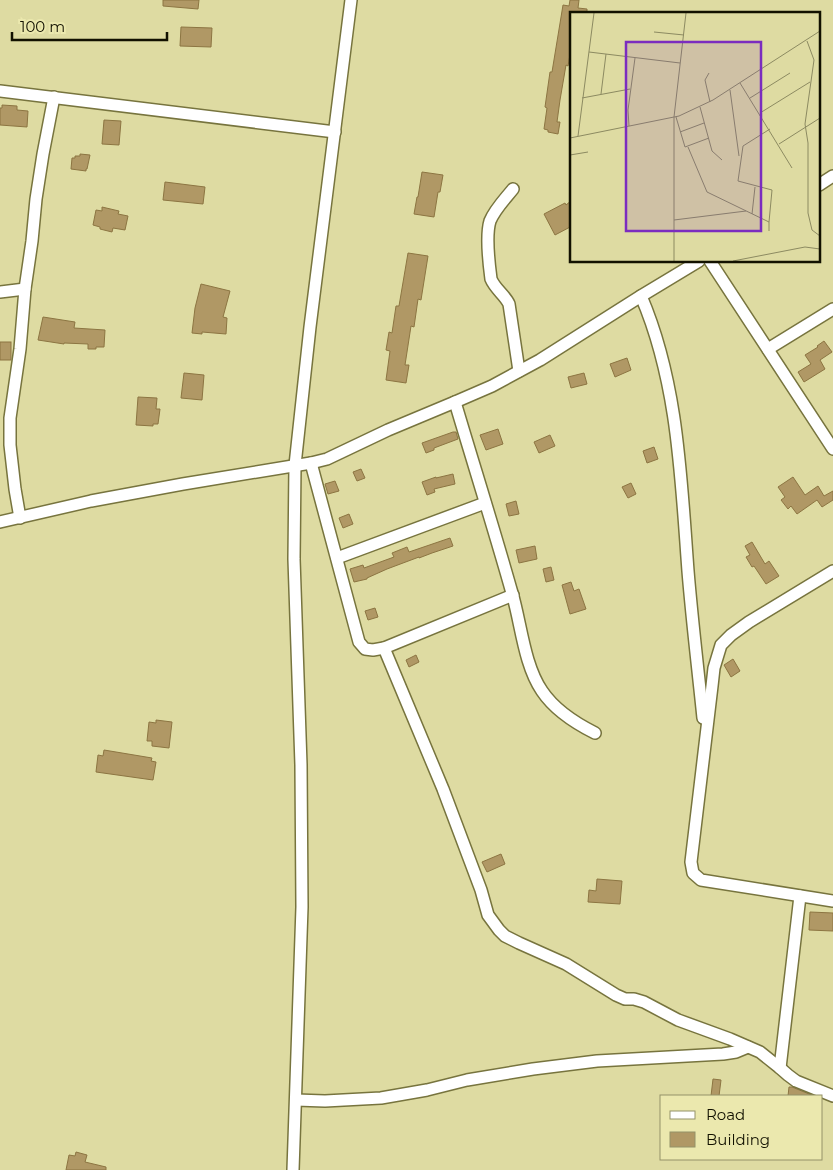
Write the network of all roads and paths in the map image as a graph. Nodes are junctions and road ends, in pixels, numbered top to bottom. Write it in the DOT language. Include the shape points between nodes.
graph roads {
  1 [pos="351,0"];
  2 [pos="0,90"];
  3 [pos="54,97"];
  4 [pos="335,132"];
  5 [pos="833,176"];
  6 [pos="820,184"];
  7 [pos="512,189"];
  8 [pos="697,262"];
  9 [pos="711,262"];
  10 [pos="25,289"];
  11 [pos="0,292"];
  12 [pos="641,296"];
  13 [pos="833,309"];
  14 [pos="768,349"];
  15 [pos="519,372"];
  16 [pos="455,402"];
  17 [pos="831,442"];
  18 [pos="311,463"];
  19 [pos="296,465"];
  20 [pos="486,503"];
  21 [pos="20,518"];
  22 [pos="0,522"];
  23 [pos="336,558"];
  24 [pos="833,571"];
  25 [pos="513,595"];
  26 [pos="384,648"];
  27 [pos="595,733"];
  28 [pos="705,737"];
  29 [pos="800,896"];
  30 [pos="833,901"];
  31 [pos="748,1047"];
  32 [pos="780,1068"];
  33 [pos="833,1096"];
  34 [pos="296,1100"];
  35 [pos="293,1170"];
  1 -- 4 [label="street"];
  2 -- 3 [label="street"];
  3 -- 4 [label="street"];
  3 -- 10 [label="street"];
  4 -- 19 [label="street"];
  5 -- 6 [label="street"];
  7 -- 15 [label="street" via="497,208 488,233 491,279 509,304"];
  8 -- 12 [label="street"];
  9 -- 14 [label="street"];
  10 -- 11 [label="street"];
  10 -- 21 [label="street" via="10,418 10,446"];
  12 -- 15 [label="street"];
  12 -- 28 [label="street" via="656,338 677,438"];
  13 -- 14 [label="street"];
  14 -- 17 [label="street"];
  15 -- 16 [label="street"];
  16 -- 18 [label="street" via="327,459"];
  16 -- 20 [label="street"];
  18 -- 19 [label="street"];
  18 -- 23 [label="street"];
  19 -- 21 [label="street" via="91,501"];
  19 -- 34 [label="street" via="294,559 302,898"];
  20 -- 23 [label="street"];
  20 -- 25 [label="street"];
  21 -- 22 [label="street"];
  23 -- 26 [label="street" via="359,642 365,649"];
  24 -- 28 [label="street" via="749,622 721,645 714,668"];
  25 -- 26 [label="street"];
  25 -- 27 [label="street" via="527,656 542,691 578,725"];
  26 -- 31 [label="street" via="443,789 488,915 499,930 519,943 566,964 616,996 644,1002 678,1020"];
  28 -- 29 [label="street" via="691,862 693,873 701,880"];
  29 -- 30 [label="street"];
  29 -- 32 [label="street"];
  31 -- 32 [label="street"];
  31 -- 34 [label="street" via="723,1054 597,1061 533,1069 381,1098"];
  32 -- 33 [label="street" via="796,1081"];
  34 -- 35 [label="street"];
}
